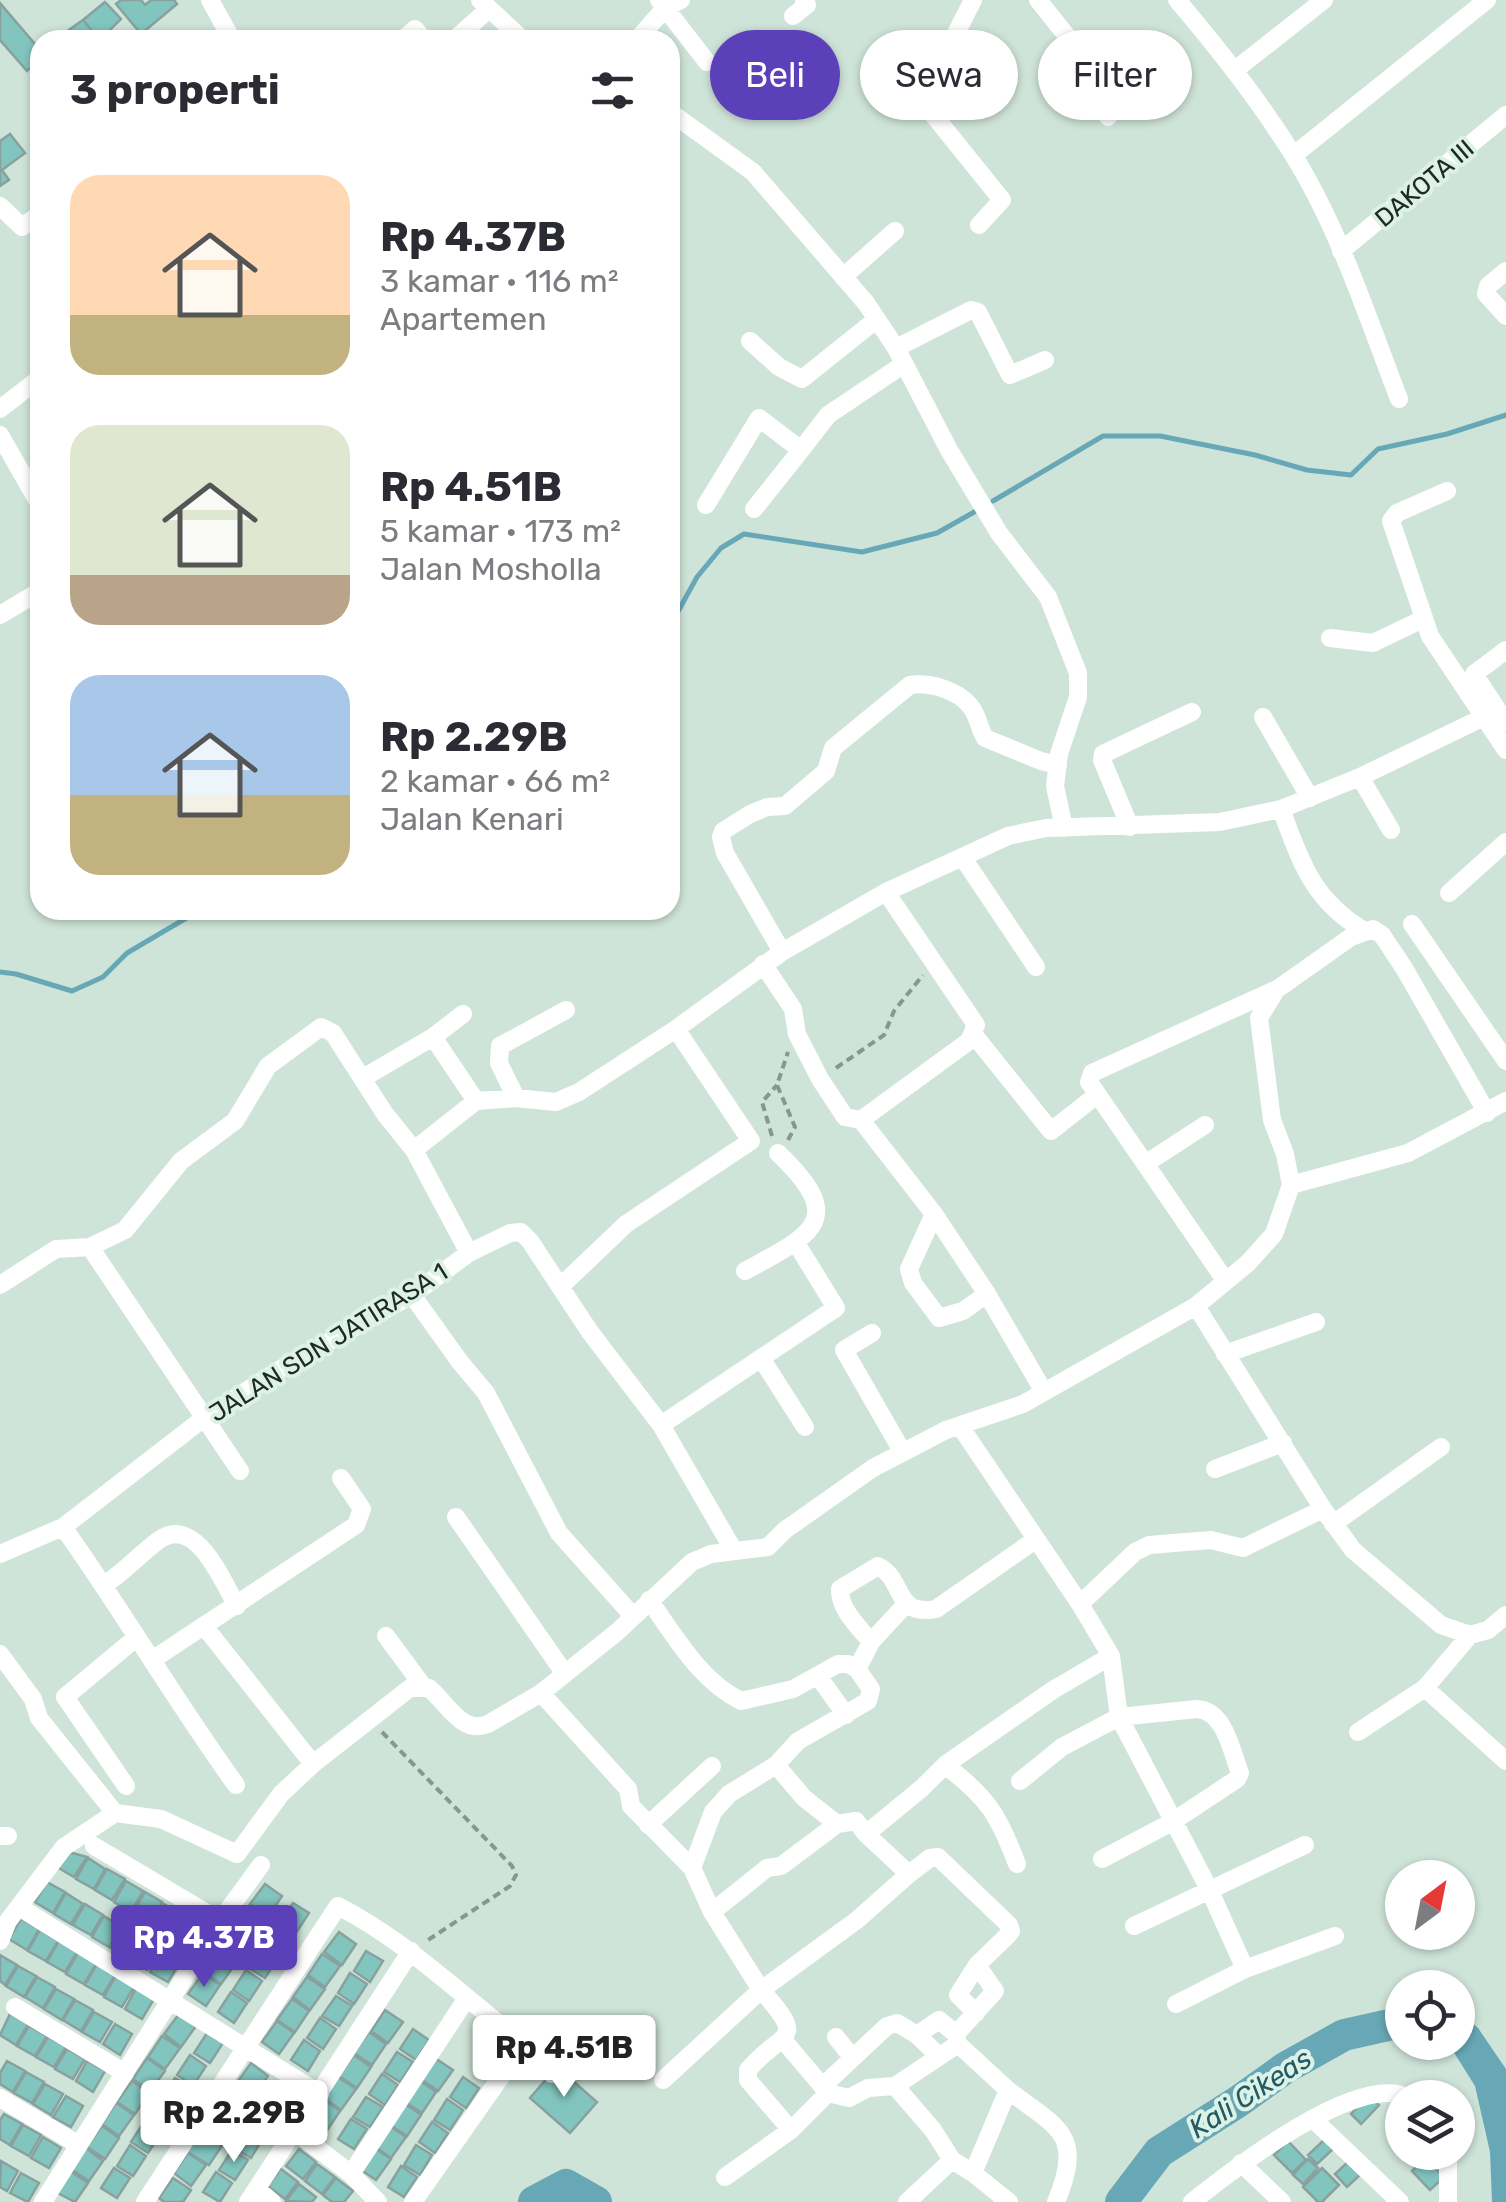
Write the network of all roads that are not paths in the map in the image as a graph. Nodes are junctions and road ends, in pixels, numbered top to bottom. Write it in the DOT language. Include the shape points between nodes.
graph roads {
  1 [pos="210,0"];
  2 [pos="973,0"];
  3 [pos="1038,0"];
  4 [pos="1177,0"];
  5 [pos="1487,0"];
  6 [pos="1319,1"];
  7 [pos="668,3"];
  8 [pos="485,5"];
  9 [pos="226,30"];
  10 [pos="463,30"];
  11 [pos="512,30"];
  12 [pos="645,30"];
  13 [pos="1062,30"];
  14 [pos="707,62"];
  15 [pos="1235,70"];
  16 [pos="1506,115"];
  17 [pos="680,119"];
  18 [pos="1294,155"];
  19 [pos="0,206"];
  20 [pos="30,222"];
  21 [pos="980,226"];
  22 [pos="895,231"];
  23 [pos="1341,251"];
  24 [pos="1506,271"];
  25 [pos="843,277"];
  26 [pos="1506,316"];
  27 [pos="877,319"];
  28 [pos="750,341"];
  29 [pos="900,356"];
  30 [pos="1045,360"];
  31 [pos="30,386"];
  32 [pos="1399,398"];
  33 [pos="769,400"];
  34 [pos="0,409"];
  35 [pos="759,418"];
  36 [pos="0,435"];
  37 [pos="801,450"];
  38 [pos="30,488"];
  39 [pos="1447,491"];
  40 [pos="706,505"];
  41 [pos="754,509"];
  42 [pos="30,597"];
  43 [pos="0,615"];
  44 [pos="1423,620"];
  45 [pos="1330,638"];
  46 [pos="1506,650"];
  47 [pos="1192,712"];
  48 [pos="1484,717"];
  49 [pos="1263,718"];
  50 [pos="1506,723"];
  51 [pos="1506,750"];
  52 [pos="1058,765"];
  53 [pos="1360,777"];
  54 [pos="1310,798"];
  55 [pos="1281,810"];
  56 [pos="1130,826"];
  57 [pos="1064,828"];
  58 [pos="1390,830"];
  59 [pos="1506,842"];
  60 [pos="963,858"];
  61 [pos="886,892"];
  62 [pos="1449,893"];
  63 [pos="1412,924"];
  64 [pos="1363,930"];
  65 [pos="782,952"];
  66 [pos="763,964"];
  67 [pos="1036,967"];
  68 [pos="1276,990"];
  69 [pos="566,1010"];
  70 [pos="464,1014"];
  71 [pos="676,1029"];
  72 [pos="974,1035"];
  73 [pos="433,1037"];
  74 [pos="1506,1061"];
  75 [pos="363,1078"];
  76 [pos="1097,1095"];
  77 [pos="516,1098"];
  78 [pos="1506,1101"];
  79 [pos="476,1102"];
  80 [pos="1487,1113"];
  81 [pos="861,1120"];
  82 [pos="1205,1125"];
  83 [pos="414,1150"];
  84 [pos="778,1153"];
  85 [pos="1146,1164"];
  86 [pos="1291,1185"];
  87 [pos="934,1214"];
  88 [pos="796,1243"];
  89 [pos="90,1246"];
  90 [pos="469,1253"];
  91 [pos="746,1270"];
  92 [pos="1226,1280"];
  93 [pos="0,1284"];
  94 [pos="561,1286"];
  95 [pos="412,1294"];
  96 [pos="987,1294"];
  97 [pos="1196,1306"];
  98 [pos="1316,1322"];
  99 [pos="833,1331"];
  100 [pos="872,1332"];
  101 [pos="844,1350"];
  102 [pos="1225,1354"];
  103 [pos="761,1358"];
  104 [pos="1044,1392"];
  105 [pos="204,1418"];
  106 [pos="661,1425"];
  107 [pos="960,1426"];
  108 [pos="805,1427"];
  109 [pos="1283,1443"];
  110 [pos="1440,1447"];
  111 [pos="902,1452"];
  112 [pos="1215,1469"];
  113 [pos="240,1471"];
  114 [pos="341,1478"];
  115 [pos="456,1516"];
  116 [pos="1328,1517"];
  117 [pos="63,1526"];
  118 [pos="1035,1540"];
  119 [pos="734,1551"];
  120 [pos="0,1554"];
  121 [pos="104,1584"];
  122 [pos="649,1600"];
  123 [pos="906,1604"];
  124 [pos="1080,1604"];
  125 [pos="236,1606"];
  126 [pos="1506,1615"];
  127 [pos="634,1616"];
  128 [pos="204,1626"];
  129 [pos="1470,1635"];
  130 [pos="137,1636"];
  131 [pos="386,1636"];
  132 [pos="871,1642"];
  133 [pos="0,1654"];
  134 [pos="1111,1656"];
  135 [pos="152,1660"];
  136 [pos="856,1669"];
  137 [pos="565,1674"];
  138 [pos="818,1676"];
  139 [pos="423,1686"];
  140 [pos="1425,1688"];
  141 [pos="541,1693"];
  142 [pos="846,1715"];
  143 [pos="1119,1718"];
  144 [pos="1358,1732"];
  145 [pos="1506,1761"];
  146 [pos="313,1764"];
  147 [pos="776,1765"];
  148 [pos="944,1765"];
  149 [pos="712,1766"];
  150 [pos="1020,1780"];
  151 [pos="236,1785"];
  152 [pos="126,1786"];
  153 [pos="115,1812"];
  154 [pos="1172,1822"];
  155 [pos="837,1824"];
  156 [pos="648,1825"];
  157 [pos="866,1834"];
  158 [pos="94,1846"];
  159 [pos="1305,1846"];
  160 [pos="1102,1859"];
  161 [pos="1017,1864"];
  162 [pos="261,1865"];
  163 [pos="692,1868"];
  164 [pos="909,1874"];
  165 [pos="1209,1889"];
  166 [pos="26,1912"];
  167 [pos="712,1912"];
  168 [pos="220,1921"];
  169 [pos="1134,1926"];
  170 [pos="1335,1936"];
  171 [pos="0,1941"];
  172 [pos="412,1951"];
  173 [pos="977,1965"];
  174 [pos="1246,1969"];
  175 [pos="761,1990"];
  176 [pos="467,1998"];
  177 [pos="170,2000"];
  178 [pos="1176,2004"];
  179 [pos="15,2007"];
  180 [pos="976,2014"];
  181 [pos="917,2035"];
  182 [pos="836,2038"];
  183 [pos="957,2039"];
  184 [pos="784,2041"];
  185 [pos="524,2044"];
  186 [pos="246,2047"];
  187 [pos="852,2056"];
  188 [pos="939,2056"];
  189 [pos="125,2072"];
  190 [pos="552,2074"];
  191 [pos="663,2080"];
  192 [pos="894,2086"];
  193 [pos="826,2089"];
  194 [pos="1008,2090"];
  195 [pos="1385,2092"];
  196 [pos="320,2094"];
  197 [pos="0,2098"];
  198 [pos="1314,2120"];
  199 [pos="790,2130"];
  200 [pos="296,2132"];
  201 [pos="79,2145"];
  202 [pos="952,2160"];
  203 [pos="1241,2163"];
  204 [pos="1448,2170"];
  205 [pos="973,2172"];
  206 [pos="351,2174"];
  207 [pos="725,2177"];
  208 [pos="252,2196"];
  209 [pos="43,2202"];
  210 [pos="145,2202"];
  211 [pos="272,2202"];
  212 [pos="378,2202"];
  213 [pos="413,2202"];
  214 [pos="907,2202"];
  215 [pos="1009,2202"];
  216 [pos="1056,2202"];
  217 [pos="1192,2202"];
  218 [pos="1282,2202"];
  219 [pos="1400,2202"];
  220 [pos="1448,2202"];
  1 -- 9 [label="street"];
  2 -- 21 [label="street" via="926,80 923,102 1002,200"];
  3 -- 13 [label="street"];
  4 -- 15 [label="street"];
  5 -- 18 [label="street"];
  6 -- 15 [label="street"];
  7 -- 12 [label="street"];
  7 -- 14 [label="street"];
  8 -- 10 [label="street"];
  8 -- 11 [label="street"];
  15 -- 18 [label="street"];
  16 -- 23 [label="street, DAKOTA III"];
  17 -- 25 [label="street" via="753,172"];
  18 -- 23 [label="street"];
  19 -- 20 [label="street" via="22,228"];
  22 -- 25 [label="street"];
  23 -- 32 [label="street"];
  24 -- 26 [label="street" via="1486,294"];
  25 -- 27 [label="street"];
  27 -- 28 [label="street" via="802,379"];
  27 -- 29 [label="street"];
  29 -- 30 [label="street" via="971,310 978,312 1010,376"];
  29 -- 37 [label="street" via="828,415"];
  29 -- 52 [label="street" via="999,533 1048,597 1078,674"];
  31 -- 34 [label="street"];
  33 -- 35 [label="street"];
  35 -- 37 [label="street"];
  35 -- 40 [label="street"];
  36 -- 38 [label="street"];
  37 -- 41 [label="street"];
  39 -- 44 [label="street" via="1391,521"];
  42 -- 43 [label="street"];
  44 -- 45 [label="street" via="1373,643"];
  44 -- 48 [label="street"];
  46 -- 50 [label="street" via="1474,674"];
  47 -- 56 [label="street" via="1103,754"];
  48 -- 51 [label="street"];
  48 -- 53 [label="street"];
  49 -- 54 [label="street"];
  52 -- 57 [label="street"];
  52 -- 65 [label="street" via="985,738 972,709 956,695 910,685 833,748 826,771 785,806 750,814 721,836"];
  53 -- 54 [label="street"];
  53 -- 58 [label="street"];
  54 -- 55 [label="street"];
  55 -- 56 [label="street" via="1220,822"];
  55 -- 64 [label="street" via="1318,892"];
  56 -- 57 [label="street"];
  57 -- 60 [label="street" via="1008,836"];
  59 -- 62 [label="street"];
  60 -- 61 [label="street"];
  60 -- 67 [label="street"];
  61 -- 65 [label="street"];
  61 -- 72 [label="street" via="976,1025"];
  63 -- 74 [label="street"];
  64 -- 68 [label="street"];
  64 -- 80 [label="street" via="1382,936 1404,968"];
  65 -- 66 [label="street"];
  66 -- 71 [label="street"];
  66 -- 81 [label="street" via="793,1009 797,1034 820,1079 844,1117"];
  68 -- 76 [label="street" via="1092,1073 1088,1082"];
  68 -- 86 [label="street" via="1260,1018 1272,1120"];
  69 -- 77 [label="street" via="500,1046"];
  70 -- 73 [label="street"];
  71 -- 77 [label="street" via="580,1092 556,1102"];
  71 -- 94 [label="street" via="751,1141 626,1224"];
  72 -- 76 [label="street" via="1051,1131"];
  72 -- 81 [label="street"];
  73 -- 75 [label="street"];
  73 -- 79 [label="street"];
  75 -- 83 [label="street, JALAN SDN JATIRASA 1"];
  75 -- 89 [label="street, JALAN SDN JATIRASA 1" via="333,1033 321,1027 268,1066 234,1122 180,1161 125,1230"];
  76 -- 85 [label="street"];
  77 -- 79 [label="street"];
  78 -- 80 [label="street"];
  79 -- 83 [label="street"];
  80 -- 86 [label="street" via="1408,1153"];
  81 -- 87 [label="street"];
  82 -- 85 [label="street"];
  83 -- 90 [label="street, JALAN SDN JATIRASA 1"];
  84 -- 88 [label="street" via="816,1201 815,1225"];
  85 -- 92 [label="street"];
  86 -- 92 [label="street" via="1274,1234"];
  87 -- 96 [label="street"];
  87 -- 96 [label="street" via="910,1269 914,1282 939,1318"];
  88 -- 91 [label="street"];
  88 -- 103 [label="street" via="836,1308"];
  89 -- 93 [label="street" via="56,1249"];
  89 -- 105 [label="street"];
  90 -- 94 [label="street" via="521,1232"];
  90 -- 95 [label="street, JALAN SDN JATIRASA 1"];
  92 -- 97 [label="street"];
  94 -- 106 [label="street"];
  95 -- 105 [label="street, JALAN SDN JATIRASA 1"];
  95 -- 127 [label="street" via="486,1393 559,1532"];
  96 -- 104 [label="street"];
  97 -- 102 [label="street"];
  97 -- 104 [label="street"];
  98 -- 102 [label="street"];
  99 -- 101 [label="street"];
  100 -- 101 [label="street"];
  101 -- 111 [label="street"];
  102 -- 109 [label="street"];
  103 -- 106 [label="street"];
  103 -- 108 [label="street"];
  104 -- 107 [label="street"];
  105 -- 113 [label="street"];
  105 -- 117 [label="street, JALAN SDN JATIRASA 1"];
  106 -- 119 [label="street"];
  107 -- 111 [label="street"];
  107 -- 118 [label="street"];
  109 -- 112 [label="street"];
  109 -- 116 [label="street"];
  110 -- 116 [label="street"];
  111 -- 119 [label="street" via="852,1481 768,1547"];
  114 -- 125 [label="street" via="362,1510 356,1525"];
  115 -- 137 [label="street"];
  116 -- 124 [label="street" via="1243,1548 1211,1540 1148,1545"];
  116 -- 129 [label="street" via="1390,1585 1441,1625"];
  117 -- 120 [label="street, JALAN SDN JATIRASA 1"];
  117 -- 121 [label="street"];
  118 -- 123 [label="street" via="936,1609 923,1612"];
  118 -- 124 [label="street"];
  119 -- 122 [label="street" via="692,1562"];
  121 -- 125 [label="street" via="160,1539 182,1533 206,1555"];
  121 -- 130 [label="street"];
  122 -- 127 [label="street"];
  122 -- 138 [label="street" via="706,1677 741,1701"];
  123 -- 132 [label="street"];
  123 -- 132 [label="street" via="878,1566 840,1589 851,1618"];
  124 -- 134 [label="street"];
  125 -- 128 [label="street"];
  126 -- 129 [label="street"];
  127 -- 137 [label="street"];
  128 -- 135 [label="street"];
  128 -- 146 [label="street"];
  129 -- 140 [label="street"];
  130 -- 135 [label="street"];
  130 -- 152 [label="street" via="66,1696"];
  131 -- 139 [label="street"];
  132 -- 136 [label="street"];
  133 -- 153 [label="street" via="40,1718"];
  134 -- 143 [label="street"];
  134 -- 148 [label="street"];
  135 -- 151 [label="street"];
  136 -- 138 [label="street" via="838,1664"];
  136 -- 142 [label="street" via="870,1695"];
  137 -- 141 [label="street"];
  138 -- 142 [label="street"];
  139 -- 141 [label="street" via="474,1728"];
  139 -- 146 [label="street" via="410,1688"];
  140 -- 144 [label="street"];
  140 -- 145 [label="street"];
  141 -- 156 [label="street" via="628,1789 631,1806"];
  142 -- 147 [label="street" via="798,1741"];
  143 -- 150 [label="street" via="1062,1747"];
  143 -- 154 [label="street"];
  143 -- 154 [label="street" via="1197,1709 1218,1717 1240,1773"];
  146 -- 153 [label="street" via="280,1794 237,1854 162,1819"];
  147 -- 155 [label="street"];
  147 -- 163 [label="street" via="713,1812"];
  148 -- 157 [label="street"];
  148 -- 161 [label="street" via="977,1790 1000,1820"];
  149 -- 156 [label="street"];
  153 -- 171 [label="street" via="64,1847 8,1920"];
  154 -- 160 [label="street"];
  154 -- 165 [label="street"];
  155 -- 157 [label="street" via="856,1821"];
  155 -- 167 [label="street"];
  156 -- 163 [label="street"];
  157 -- 164 [label="street"];
  158 -- 168 [label="street"];
  159 -- 165 [label="street"];
  162 -- 168 [label="street"];
  163 -- 167 [label="street"];
  164 -- 173 [label="street" via="938,1857 1009,1925 1008,1935"];
  164 -- 175 [label="street"];
  165 -- 169 [label="street"];
  165 -- 174 [label="street"];
  166 -- 177 [label="street"];
  167 -- 175 [label="street"];
  168 -- 177 [label="street"];
  170 -- 174 [label="street"];
  172 -- 176 [label="street"];
  172 -- 186 [label="street" via="338,1906"];
  172 -- 196 [label="street"];
  173 -- 180 [label="street" via="995,1992"];
  173 -- 180 [label="street" via="958,1994"];
  174 -- 178 [label="street"];
  175 -- 184 [label="street" via="786,2017"];
  175 -- 191 [label="street"];
  176 -- 185 [label="street"];
  176 -- 206 [label="street"];
  177 -- 186 [label="street"];
  177 -- 189 [label="street"];
  179 -- 189 [label="street"];
  180 -- 183 [label="street"];
  181 -- 183 [label="street" via="939,2020"];
  181 -- 187 [label="street" via="887,2026"];
  181 -- 188 [label="street"];
  182 -- 187 [label="street"];
  183 -- 188 [label="street"];
  183 -- 194 [label="street"];
  184 -- 193 [label="street"];
  184 -- 199 [label="street" via="754,2063 748,2080"];
  185 -- 190 [label="street"];
  185 -- 213 [label="street"];
  186 -- 196 [label="street"];
  186 -- 210 [label="street"];
  187 -- 193 [label="street"];
  188 -- 192 [label="street"];
  189 -- 201 [label="street"];
  192 -- 193 [label="street" via="849,2098"];
  192 -- 202 [label="street"];
  193 -- 199 [label="street"];
  194 -- 205 [label="street"];
  194 -- 216 [label="street" via="1064,2134 1068,2150"];
  195 -- 198 [label="street" via="1355,2098"];
  196 -- 200 [label="street"];
  197 -- 201 [label="street"];
  198 -- 203 [label="street"];
  198 -- 219 [label="street"];
  199 -- 207 [label="street"];
  200 -- 206 [label="street"];
  200 -- 208 [label="street"];
  201 -- 209 [label="street"];
  202 -- 205 [label="street"];
  202 -- 214 [label="street"];
  203 -- 217 [label="street"];
  203 -- 218 [label="street"];
  204 -- 220 [label="street"];
  205 -- 215 [label="street"];
  206 -- 212 [label="street"];
  208 -- 211 [label="street"];
}
